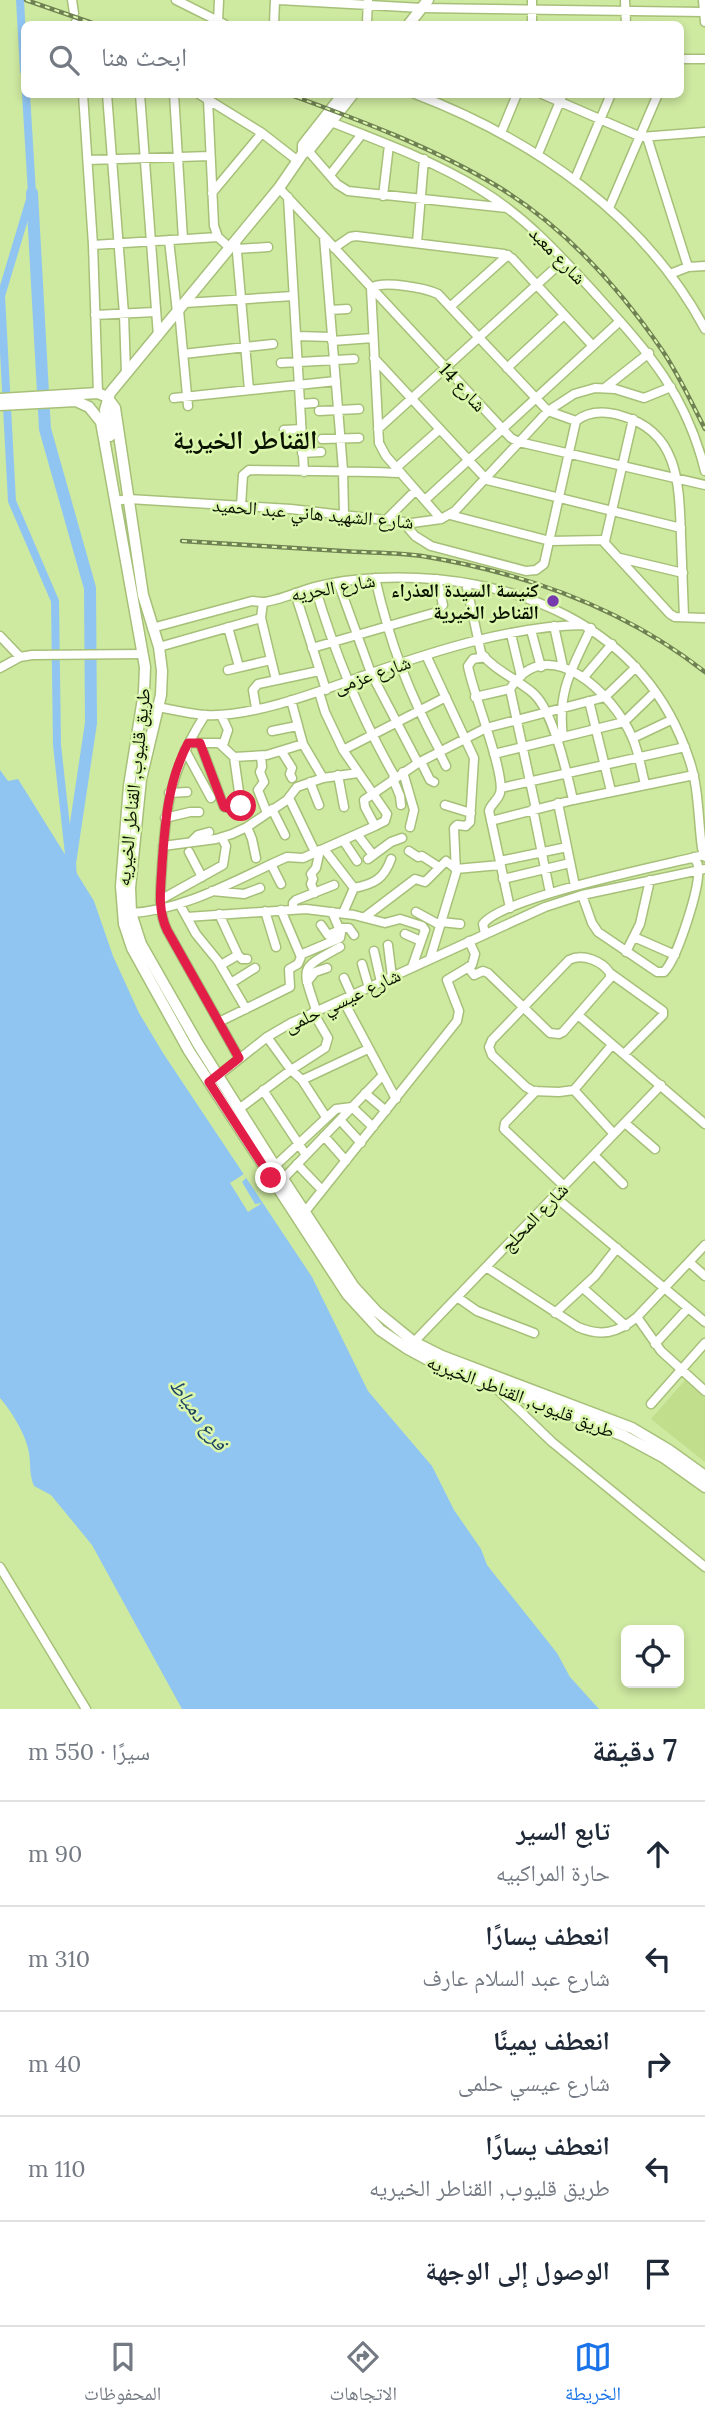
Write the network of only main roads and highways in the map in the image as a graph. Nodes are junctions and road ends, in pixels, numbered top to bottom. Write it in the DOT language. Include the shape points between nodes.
graph roads {
  1 [pos="425,4"];
  2 [pos="411,21"];
  3 [pos="340,98"];
  4 [pos="351,98"];
  5 [pos="303,152"];
  6 [pos="103,395"];
  7 [pos="0,399"];
  8 [pos="0,405"];
  9 [pos="112,477"];
  10 [pos="213,1079"];
  11 [pos="411,1345"];
  12 [pos="577,1412"];
  13 [pos="705,1476"];
  14 [pos="705,1487"];
  1 -- 2 [label="main road"];
  3 -- 5 [label="main road"];
  4 -- 5 [label="main road"];
  5 -- 6 [label="main road" via="234,246"];
  6 -- 7 [label="main road" via="84,392"];
  6 -- 9 [label="main road" via="115,463"];
  6 -- 10 [label="main road, طريق قليوب, القناطر الخيريه" via="116,413 143,595 162,671 139,789 131,914 141,944"];
  8 -- 9 [label="main road, طريق قليوب, القناطر الخيريه" via="76,401 89,407 101,422"];
  9 -- 10 [label="main road, طريق قليوب, القناطر الخيريه" via="144,654 121,911 132,948"];
  10 -- 11 [label="main road, طريق قليوب, القناطر الخيريه" via="239,1109 364,1300"];
  10 -- 11 [label="main road, طريق قليوب, القناطر الخيريه" via="347,1294 380,1330"];
  11 -- 12 [label="main road, طريق قليوب, القناطر الخيريه"];
  11 -- 12 [label="main road, طريق قليوب, القناطر الخيريه" via="436,1364"];
  12 -- 13 [label="main road, طريق قليوب, القناطر الخيريه" via="640,1433"];
  12 -- 14 [label="main road, طريق قليوب, القناطر الخيريه" via="644,1446"];
}
